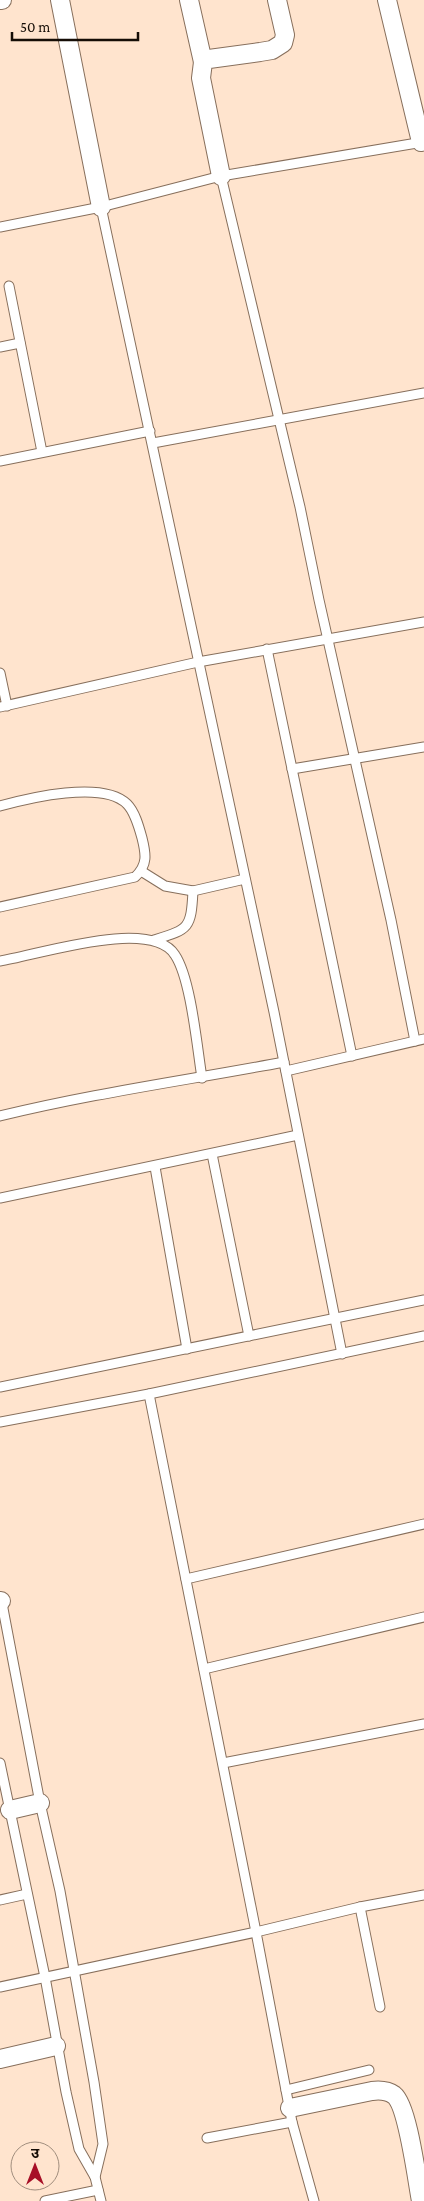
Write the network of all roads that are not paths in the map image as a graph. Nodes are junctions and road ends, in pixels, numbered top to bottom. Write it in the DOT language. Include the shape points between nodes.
graph roads {
  1 [pos="60,0"];
  2 [pos="190,0"];
  3 [pos="277,0"];
  4 [pos="387,0"];
  5 [pos="203,62"];
  6 [pos="423,146"];
  7 [pos="221,176"];
  8 [pos="101,207"];
  9 [pos="0,228"];
  10 [pos="9,286"];
  11 [pos="20,343"];
  12 [pos="0,347"];
  13 [pos="424,393"];
  14 [pos="280,419"];
  15 [pos="150,431"];
  16 [pos="152,443"];
  17 [pos="42,452"];
  18 [pos="0,461"];
  19 [pos="424,622"];
  20 [pos="328,640"];
  21 [pos="267,649"];
  22 [pos="198,662"];
  23 [pos="0,673"];
  24 [pos="3,707"];
  25 [pos="424,747"];
  26 [pos="355,758"];
  27 [pos="292,769"];
  28 [pos="0,806"];
  29 [pos="141,871"];
  30 [pos="245,879"];
  31 [pos="193,891"];
  32 [pos="0,907"];
  33 [pos="154,940"];
  34 [pos="0,962"];
  35 [pos="419,1040"];
  36 [pos="352,1056"];
  37 [pos="285,1066"];
  38 [pos="202,1078"];
  39 [pos="0,1116"];
  40 [pos="298,1135"];
  41 [pos="212,1154"];
  42 [pos="155,1167"];
  43 [pos="0,1198"];
  44 [pos="424,1300"];
  45 [pos="335,1319"];
  46 [pos="249,1336"];
  47 [pos="424,1336"];
  48 [pos="187,1349"];
  49 [pos="342,1354"];
  50 [pos="0,1387"];
  51 [pos="149,1394"];
  52 [pos="0,1422"];
  53 [pos="424,1524"];
  54 [pos="186,1579"];
  55 [pos="0,1599"];
  56 [pos="424,1617"];
  57 [pos="204,1669"];
  58 [pos="424,1724"];
  59 [pos="0,1763"];
  60 [pos="223,1763"];
  61 [pos="40,1803"];
  62 [pos="5,1811"];
  63 [pos="27,1894"];
  64 [pos="424,1895"];
  65 [pos="0,1900"];
  66 [pos="360,1906"];
  67 [pos="256,1932"];
  68 [pos="74,1971"];
  69 [pos="45,1977"];
  70 [pos="0,1987"];
  71 [pos="380,2007"];
  72 [pos="56,2046"];
  73 [pos="0,2059"];
  74 [pos="368,2070"];
  75 [pos="286,2090"];
  76 [pos="291,2115"];
  77 [pos="207,2138"];
  78 [pos="96,2178"];
  79 [pos="98,2190"];
  80 [pos="45,2201"];
  81 [pos="100,2201"];
  82 [pos="314,2201"];
  83 [pos="421,2201"];
  1 -- 8 [label="street"];
  2 -- 5 [label="street"];
  3 -- 5 [label="street" via="285,35 283,44 272,50"];
  4 -- 6 [label="street"];
  5 -- 7 [label="street" via="200,78"];
  6 -- 7 [label="lane"];
  7 -- 8 [label="lane"];
  7 -- 14 [label="lane"];
  8 -- 9 [label="lane"];
  8 -- 15 [label="lane"];
  10 -- 11 [label="lane"];
  11 -- 12 [label="lane"];
  11 -- 17 [label="lane"];
  13 -- 14 [label="lane"];
  14 -- 16 [label="lane"];
  14 -- 20 [label="lane"];
  15 -- 16 [label="lane"];
  15 -- 17 [label="lane"];
  16 -- 22 [label="lane"];
  17 -- 18 [label="lane"];
  19 -- 20 [label="lane"];
  20 -- 21 [label="lane"];
  20 -- 26 [label="lane"];
  21 -- 22 [label="lane"];
  21 -- 27 [label="lane"];
  22 -- 24 [label="lane"];
  22 -- 30 [label="lane"];
  23 -- 24 [label="lane"];
  25 -- 26 [label="lane"];
  26 -- 27 [label="lane"];
  26 -- 35 [label="lane"];
  27 -- 36 [label="lane"];
  28 -- 29 [label="lane" via="66,793 88,792 116,797 126,803 138,824 145,852"];
  29 -- 31 [label="lane" via="165,886"];
  29 -- 32 [label="lane" via="127,880"];
  30 -- 31 [label="lane"];
  30 -- 37 [label="lane"];
  31 -- 33 [label="lane" via="192,918 182,931"];
  33 -- 34 [label="lane" via="112,939"];
  33 -- 38 [label="lane" via="168,946 180,965"];
  35 -- 36 [label="lane"];
  36 -- 37 [label="lane"];
  37 -- 38 [label="lane"];
  37 -- 40 [label="lane"];
  38 -- 39 [label="lane" via="115,1091"];
  40 -- 41 [label="lane"];
  40 -- 45 [label="lane"];
  41 -- 42 [label="lane"];
  41 -- 46 [label="lane"];
  42 -- 43 [label="lane"];
  42 -- 48 [label="lane"];
  44 -- 45 [label="lane"];
  45 -- 46 [label="lane"];
  45 -- 49 [label="lane"];
  46 -- 48 [label="lane"];
  47 -- 49 [label="lane"];
  48 -- 50 [label="lane"];
  49 -- 51 [label="lane"];
  51 -- 52 [label="lane"];
  51 -- 54 [label="lane"];
  53 -- 54 [label="lane"];
  54 -- 57 [label="lane"];
  55 -- 61 [label="lane"];
  56 -- 57 [label="lane"];
  57 -- 60 [label="lane"];
  58 -- 60 [label="lane"];
  59 -- 62 [label="lane"];
  60 -- 67 [label="lane"];
  61 -- 62 [label="street"];
  61 -- 68 [label="lane"];
  62 -- 63 [label="lane"];
  63 -- 65 [label="lane"];
  63 -- 69 [label="lane"];
  64 -- 66 [label="lane"];
  66 -- 67 [label="lane"];
  66 -- 71 [label="lane"];
  67 -- 68 [label="lane"];
  67 -- 75 [label="lane"];
  68 -- 69 [label="lane"];
  68 -- 78 [label="lane" via="103,2144"];
  69 -- 70 [label="lane"];
  69 -- 72 [label="lane"];
  72 -- 73 [label="street"];
  72 -- 78 [label="lane" via="79,2149"];
  74 -- 75 [label="lane"];
  75 -- 76 [label="lane"];
  76 -- 77 [label="lane"];
  76 -- 82 [label="lane"];
  76 -- 83 [label="street" via="372,2091 385,2090 395,2096 404,2112"];
  78 -- 79 [label="lane"];
  79 -- 80 [label="lane"];
  79 -- 81 [label="lane"];
}
